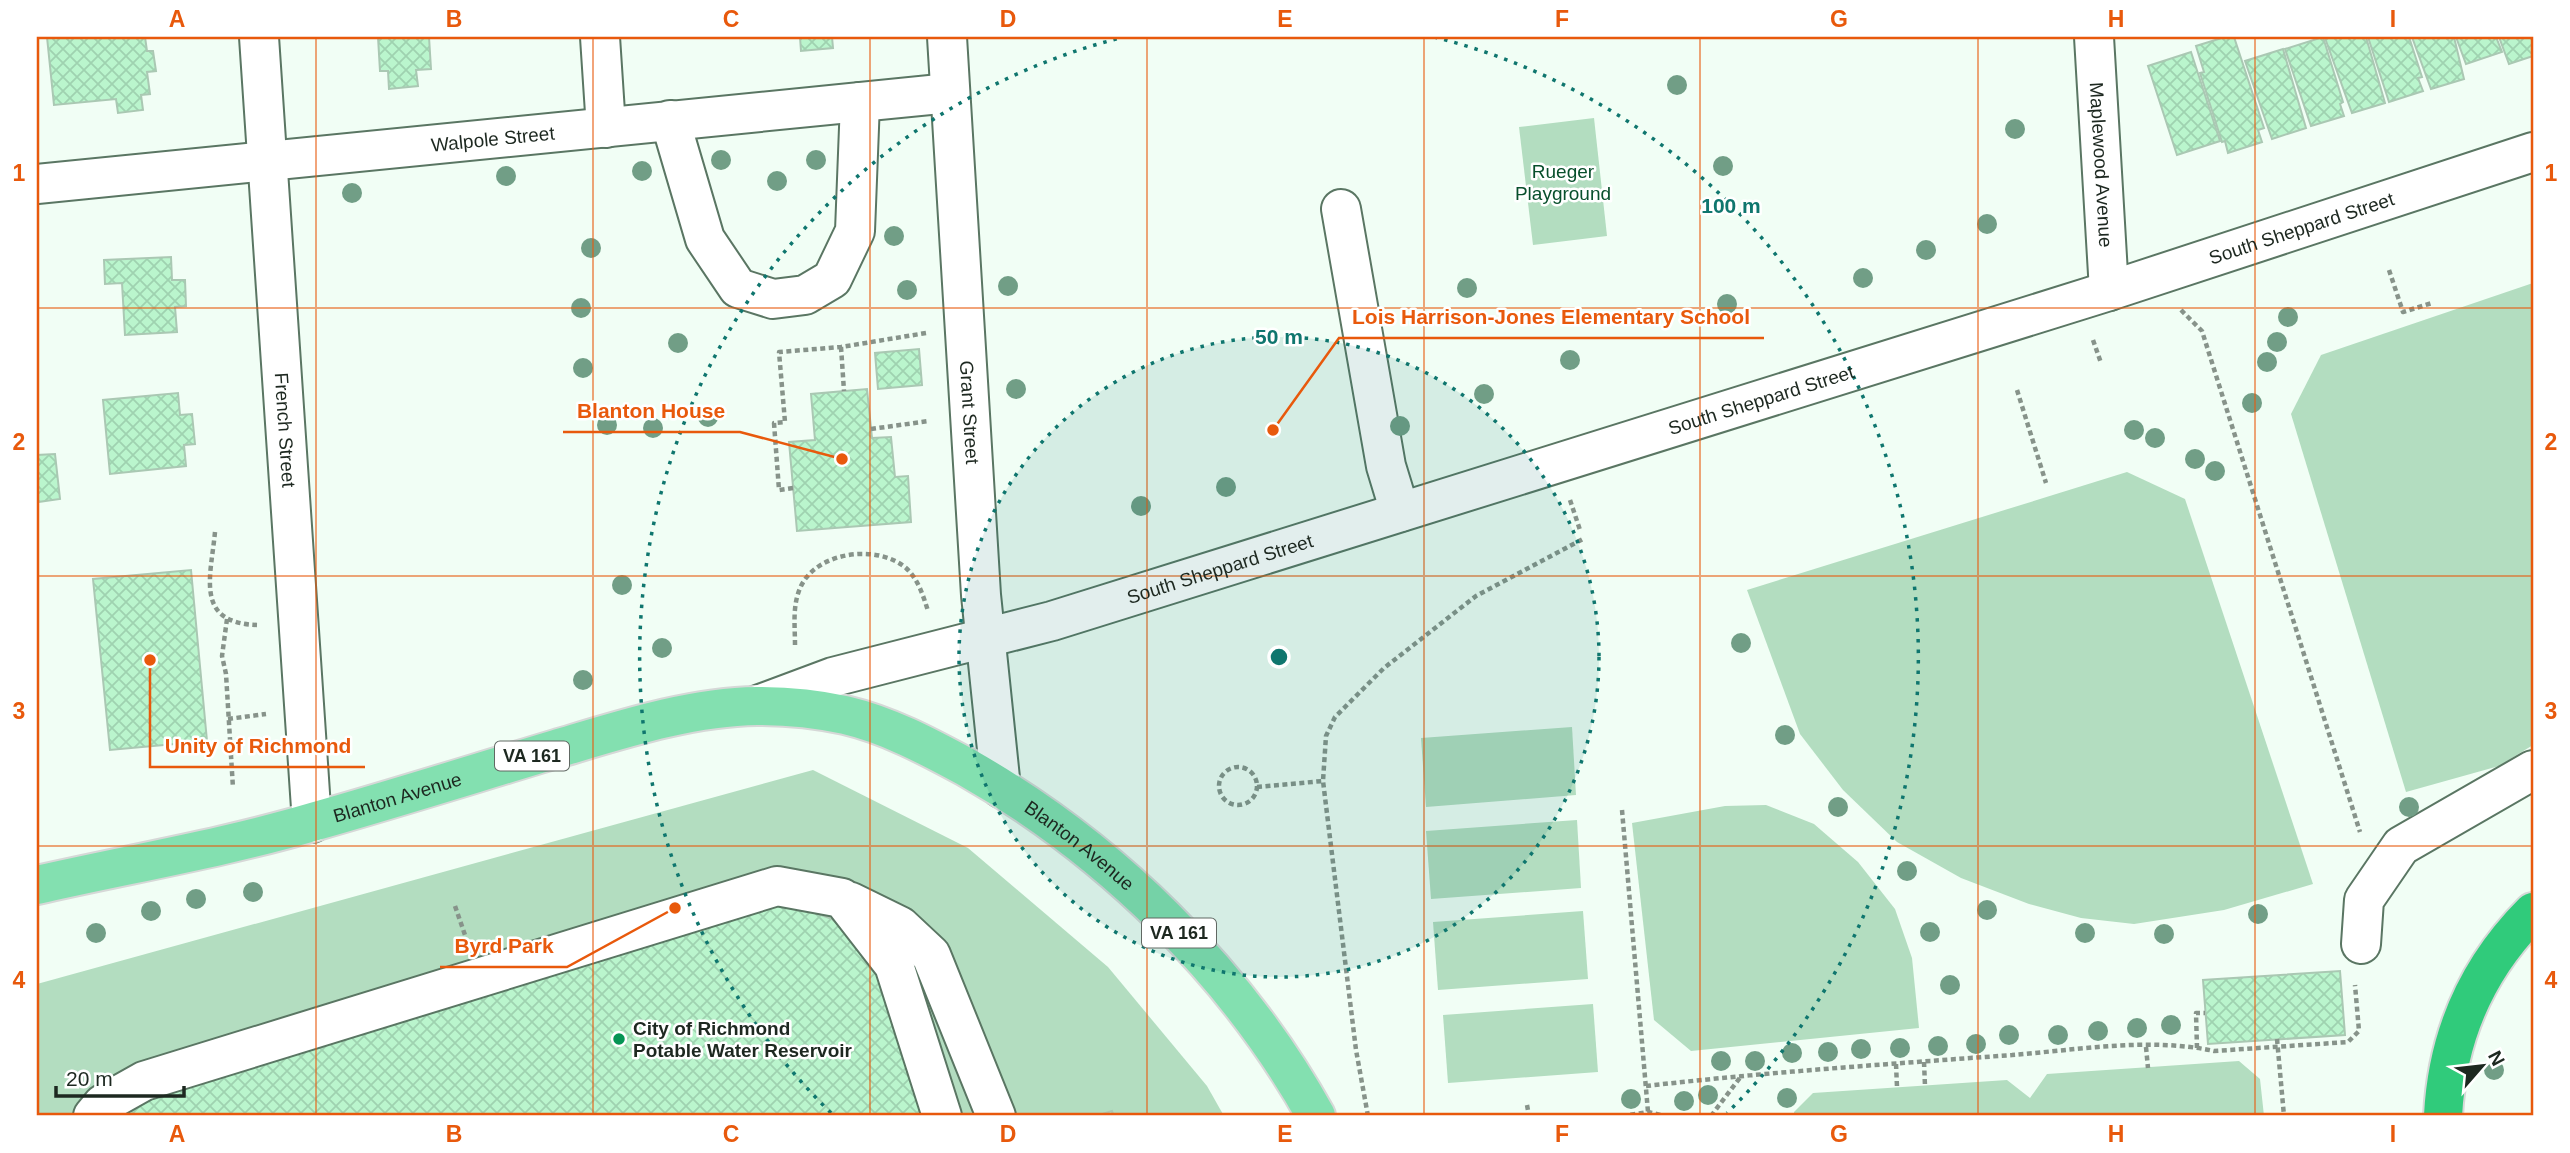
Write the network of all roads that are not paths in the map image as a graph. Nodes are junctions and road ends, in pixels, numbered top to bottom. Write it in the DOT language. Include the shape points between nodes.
graph roads {
  1 [pos="259,37"];
  2 [pos="600,37"];
  3 [pos="947,37"];
  4 [pos="2094,37"];
  5 [pos="950,93"];
  6 [pos="860,102"];
  7 [pos="670,120"];
  8 [pos="606,128"];
  9 [pos="2533,152"];
  10 [pos="266,162"];
  11 [pos="37,184"];
  12 [pos="1341,209"];
  13 [pos="2109,291"];
  14 [pos="1399,512"];
  15 [pos="984,637"];
  16 [pos="755,706"];
  17 [pos="2533,770"];
  18 [pos="1001,788"];
  19 [pos="312,823"];
  20 [pos="37,886"];
  21 [pos="842,898"];
  22 [pos="2533,912"];
  23 [pos="2361,944"];
  24 [pos="93,1116"];
  25 [pos="942,1116"];
  26 [pos="996,1116"];
  27 [pos="1316,1116"];
  28 [pos="2443,1116"];
  1 -- 10 [label="street, French Street"];
  2 -- 8 [label="street"];
  3 -- 5 [label="street, Grant Street"];
  4 -- 13 [label="street, Maplewood Avenue"];
  5 -- 6 [label="street, Walpole Street"];
  5 -- 15 [label="street, Grant Street"];
  6 -- 7 [label="street, Walpole Street"];
  6 -- 7 [label="street" via="855,231 832,279 805,295 773,299 738,288 705,239"];
  7 -- 8 [label="street, Walpole Street"];
  8 -- 10 [label="street, Walpole Street"];
  9 -- 13 [label="street, South Sheppard Street"];
  10 -- 11 [label="street, Walpole Street"];
  10 -- 19 [label="street, French Street"];
  12 -- 14 [label="street" via="1386,466"];
  13 -- 14 [label="street, South Sheppard Street"];
  14 -- 15 [label="street, South Sheppard Street" via="1052,621"];
  15 -- 16 [label="street, Blanton Avenue" via="833,677"];
  15 -- 18 [label="street, Grant Street"];
  16 -- 18 [label="main road, Blanton Avenue / VA 161" via="844,715 883,726 921,742"];
  16 -- 19 [label="main road, Blanton Avenue / VA 161" via="649,723"];
  17 -- 23 [label="street" via="2401,846 2364,900"];
  18 -- 27 [label="main road, Blanton Avenue / VA 161" via="1065,832 1173,927 1244,1009"];
  19 -- 20 [label="main road, Blanton Avenue / VA 161"];
  21 -- 24 [label="street" via="777,886 144,1081 103,1104"];
  21 -- 25 [label="street" via="894,965"];
  21 -- 26 [label="street" via="900,926 931,955"];
  22 -- 28 [label="highway" via="2479,979 2456,1033 2444,1082"];
}
